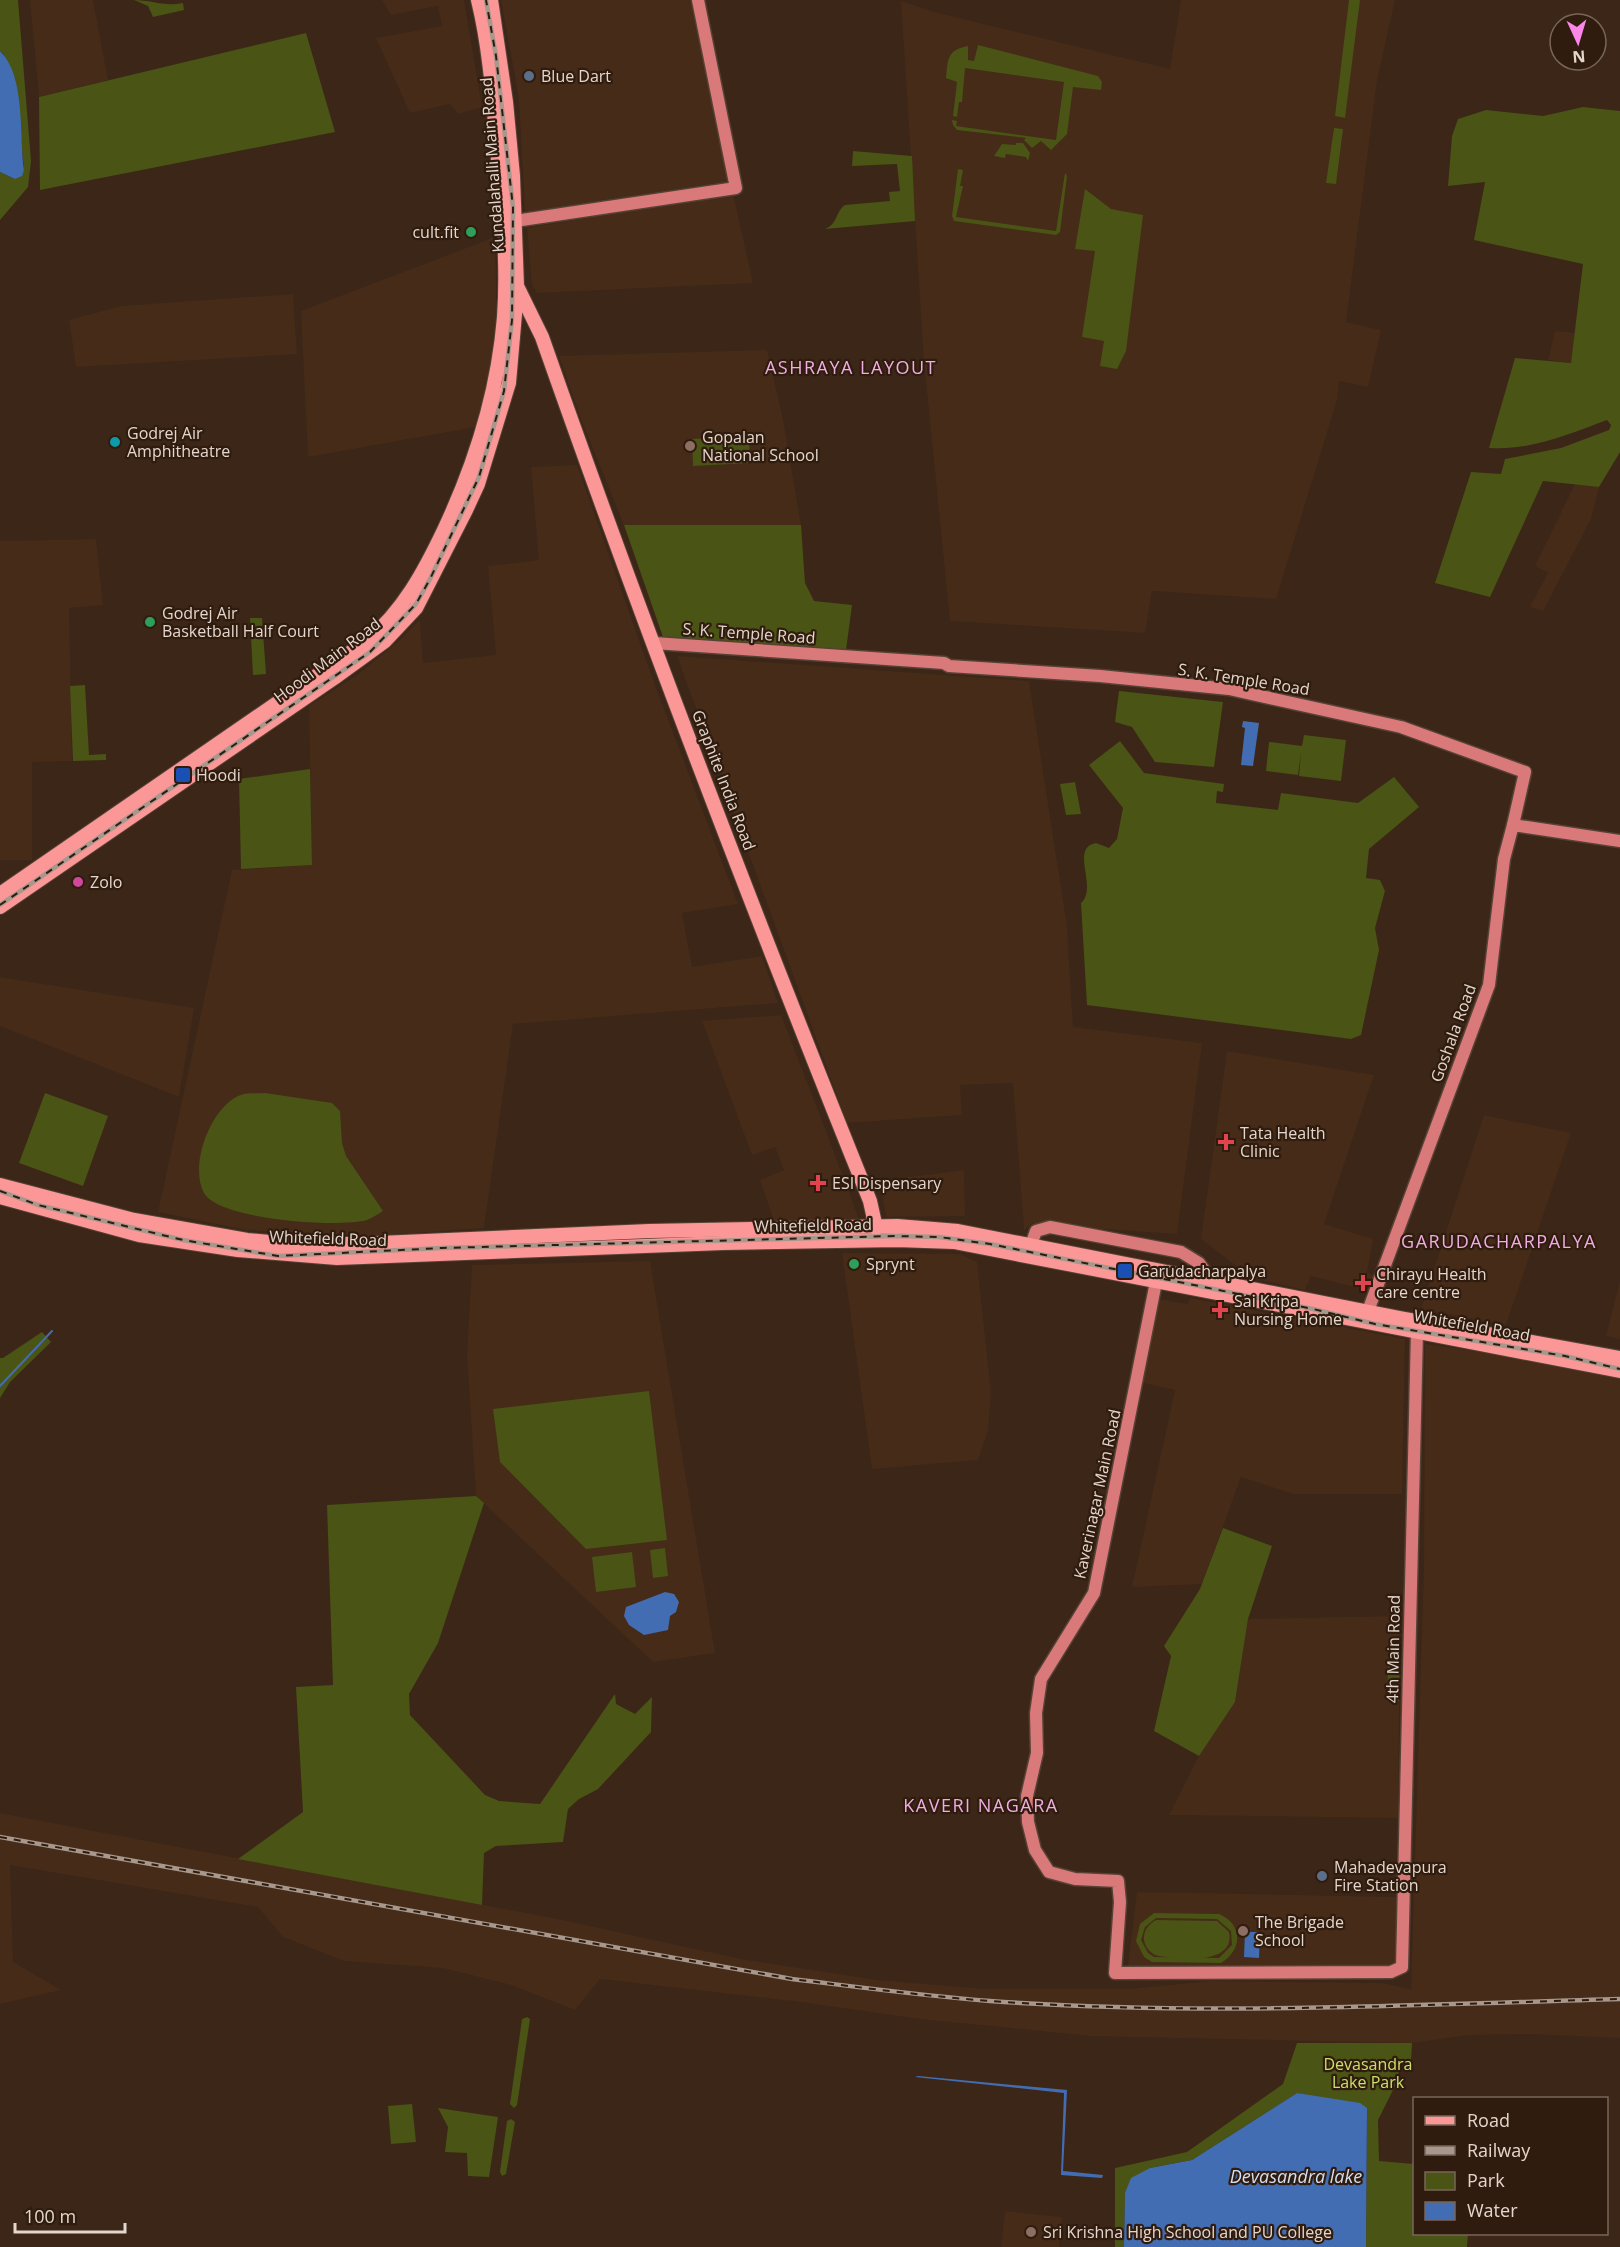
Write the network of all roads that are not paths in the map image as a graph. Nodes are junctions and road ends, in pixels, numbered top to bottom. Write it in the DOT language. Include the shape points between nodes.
graph roads {
  1 [pos="478,0"];
  2 [pos="491,0"];
  3 [pos="699,0"];
  4 [pos="515,221"];
  5 [pos="511,285"];
  6 [pos="504,316"];
  7 [pos="536,324"];
  8 [pos="655,646"];
  9 [pos="1525,772"];
  10 [pos="1513,825"];
  11 [pos="1620,841"];
  12 [pos="0,894"];
  13 [pos="0,907"];
  14 [pos="0,1185"];
  15 [pos="0,1197"];
  16 [pos="876,1228"];
  17 [pos="929,1234"];
  18 [pos="1031,1245"];
  19 [pos="1211,1280"];
  20 [pos="1156,1282"];
  21 [pos="1368,1311"];
  22 [pos="1416,1331"];
  23 [pos="1620,1358"];
  24 [pos="1620,1371"];
  25 [pos="1402,1966"];
  1 -- 5 [label="main road, Kundalahalli Main Road" via="491,76"];
  2 -- 4 [label="main road, Kundalahalli Main Road" via="506,102"];
  3 -- 4 [label="street" via="736,188"];
  4 -- 5 [label="main road, Kundalahalli Main Road"];
  5 -- 6 [label="main road, Kundalahalli Main Road"];
  5 -- 7 [label="main road, Kundalahalli Main Road"];
  5 -- 13 [label="main road, Hoodi Main Road" via="517,316 509,383 478,484 416,608 385,641 334,678"];
  6 -- 12 [label="main road, Hoodi Main Road" via="494,385 462,492 425,571 380,630"];
  7 -- 8 [label="main road, Graphite India Road"];
  8 -- 9 [label="street, S. K. Temple Road" via="944,663 1240,691 1401,727"];
  8 -- 16 [label="main road, Graphite India Road" via="870,1201"];
  9 -- 10 [label="street, Goshala Road"];
  10 -- 11 [label="street"];
  10 -- 21 [label="street, Goshala Road" via="1504,859 1489,985"];
  14 -- 16 [label="main road, Whitefield Road" via="134,1220 291,1244 649,1231"];
  15 -- 17 [label="main road, Whitefield Road" via="139,1235 238,1250 337,1258"];
  16 -- 17 [label="main road, Whitefield Road" via="897,1226"];
  17 -- 18 [label="main road, Whitefield Road" via="958,1231"];
  17 -- 20 [label="main road, Whitefield Road"];
  18 -- 19 [label="main road, Whitefield Road"];
  18 -- 19 [label="street" via="1036,1231 1050,1227 1103,1236 1181,1252 1199,1263"];
  19 -- 21 [label="main road, Whitefield Road"];
  20 -- 22 [label="main road, Whitefield Road"];
  20 -- 25 [label="street, Kaverinagar Main Road" via="1094,1593 1041,1680 1036,1713 1037,1753 1026,1796 1035,1850 1049,1872 1075,1879 1118,1881 1115,1973 1391,1972"];
  21 -- 23 [label="main road, Whitefield Road"];
  22 -- 24 [label="main road, Whitefield Road"];
  22 -- 25 [label="street, 4th Main Road"];
}
